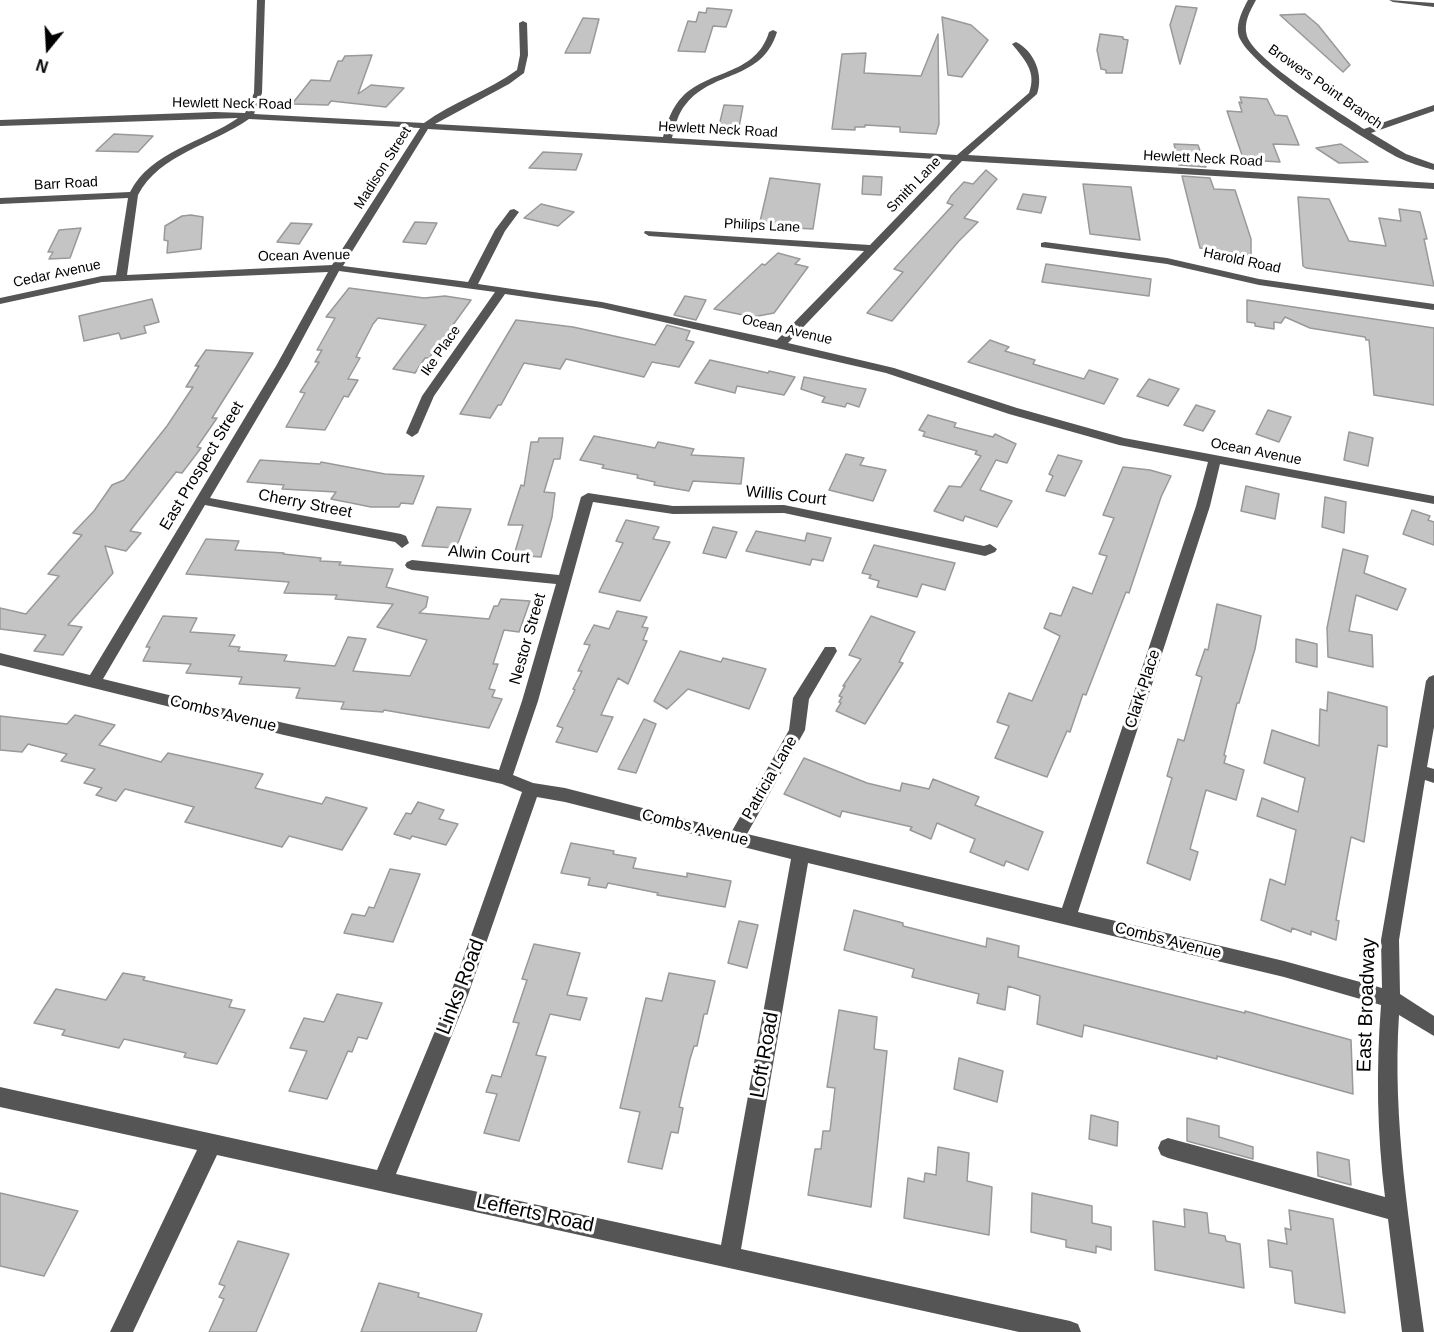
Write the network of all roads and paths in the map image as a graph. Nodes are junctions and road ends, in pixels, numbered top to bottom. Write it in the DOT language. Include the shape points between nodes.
graph roads {
  1 [pos="261,0"];
  2 [pos="1252,0"];
  3 [pos="1393,0"];
  4 [pos="1434,5"];
  5 [pos="524,23"];
  6 [pos="773,32"];
  7 [pos="1016,44"];
  8 [pos="1434,108"];
  9 [pos="247,117"];
  10 [pos="0,123"];
  11 [pos="425,127"];
  12 [pos="1364,132"];
  13 [pos="667,141"];
  14 [pos="961,158"];
  15 [pos="1434,167"];
  16 [pos="1434,186"];
  17 [pos="133,195"];
  18 [pos="0,201"];
  19 [pos="514,212"];
  20 [pos="650,233"];
  21 [pos="1044,245"];
  22 [pos="872,248"];
  23 [pos="337,268"];
  24 [pos="121,277"];
  25 [pos="471,286"];
  26 [pos="502,290"];
  27 [pos="0,301"];
  28 [pos="1434,307"];
  29 [pos="780,344"];
  30 [pos="412,433"];
  31 [pos="1215,460"];
  32 [pos="200,500"];
  33 [pos="1434,500"];
  34 [pos="585,509"];
  35 [pos="402,543"];
  36 [pos="990,549"];
  37 [pos="412,565"];
  38 [pos="564,580"];
  39 [pos="830,651"];
  40 [pos="0,659"];
  41 [pos="94,681"];
  42 [pos="1434,681"];
  43 [pos="1426,773"];
  44 [pos="504,778"];
  45 [pos="531,789"];
  46 [pos="736,839"];
  47 [pos="801,853"];
  48 [pos="1068,917"];
  49 [pos="1391,999"];
  50 [pos="1434,1027"];
  51 [pos="0,1097"];
  52 [pos="211,1144"];
  53 [pos="1168,1148"];
  54 [pos="383,1181"];
  55 [pos="1398,1211"];
  56 [pos="729,1257"];
  57 [pos="120,1332"];
  58 [pos="1070,1332"];
  59 [pos="1413,1332"];
  1 -- 9 [label="street" via="258,93"];
  2 -- 12 [label="street, Browers Point Branch" via="1242,33 1251,51"];
  3 -- 4 [label="street"];
  5 -- 11 [label="street, Madison Street" via="521,71"];
  6 -- 13 [label="street" via="769,46 754,61 684,99"];
  7 -- 14 [label="street, Smith Lane" via="1038,74 1038,84 1033,94"];
  8 -- 12 [label="street"];
  9 -- 10 [label="street, Hewlett Neck Road"];
  9 -- 11 [label="street, Hewlett Neck Road"];
  9 -- 17 [label="street" via="162,163 138,183"];
  11 -- 13 [label="street, Hewlett Neck Road"];
  11 -- 23 [label="street, Madison Street"];
  12 -- 15 [label="street, Browers Point Branch" via="1401,154"];
  13 -- 14 [label="street, Hewlett Neck Road"];
  14 -- 16 [label="street, Hewlett Neck Road"];
  14 -- 22 [label="street, Smith Lane"];
  17 -- 18 [label="street, Barr Road"];
  17 -- 24 [label="street"];
  19 -- 25 [label="street" via="500,230"];
  20 -- 22 [label="street, Philips Lane"];
  21 -- 28 [label="street, Harold Road" via="1167,261 1259,282"];
  22 -- 29 [label="street, Smith Lane"];
  23 -- 24 [label="street, Ocean Avenue"];
  23 -- 25 [label="street, Ocean Avenue"];
  23 -- 32 [label="street, East Prospect Street"];
  24 -- 27 [label="street, Cedar Avenue"];
  25 -- 26 [label="street, Ocean Avenue"];
  26 -- 29 [label="street, Ocean Avenue" via="602,304"];
  26 -- 30 [label="street, Ike Place" via="428,396"];
  29 -- 31 [label="street, Ocean Avenue" via="890,370 1090,434"];
  31 -- 33 [label="street, Ocean Avenue"];
  31 -- 48 [label="street, Clark Place"];
  32 -- 35 [label="street, Cherry Street" via="401,539"];
  32 -- 41 [label="street, East Prospect Street"];
  34 -- 36 [label="street, Willis Court" via="588,497 673,510 784,509"];
  34 -- 38 [label="street, Nestor Street"];
  37 -- 38 [label="street, Alwin Court"];
  38 -- 44 [label="street, Nestor Street"];
  39 -- 46 [label="street, Patricia Lane" via="801,698 797,730"];
  40 -- 41 [label="street, Combs Avenue"];
  41 -- 44 [label="street, Combs Avenue"];
  42 -- 43 [label="street, East Broadway"];
  43 -- 49 [label="street, East Broadway" via="1390,940"];
  44 -- 45 [label="street, Combs Avenue"];
  45 -- 46 [label="street, Combs Avenue"];
  45 -- 54 [label="street, Links Road" via="459,995"];
  46 -- 47 [label="street, Combs Avenue"];
  47 -- 48 [label="street, Combs Avenue"];
  47 -- 56 [label="street, Loft Road"];
  48 -- 49 [label="street, Combs Avenue"];
  49 -- 50 [label="street, Combs Avenue"];
  49 -- 55 [label="street, East Broadway" via="1386,1065 1389,1146"];
  51 -- 52 [label="street, Lefferts Road"];
  52 -- 54 [label="street, Lefferts Road"];
  52 -- 57 [label="street"];
  53 -- 55 [label="street"];
  54 -- 56 [label="street, Lefferts Road"];
  55 -- 59 [label="street, East Broadway"];
  56 -- 58 [label="street, Lefferts Road"];
}
